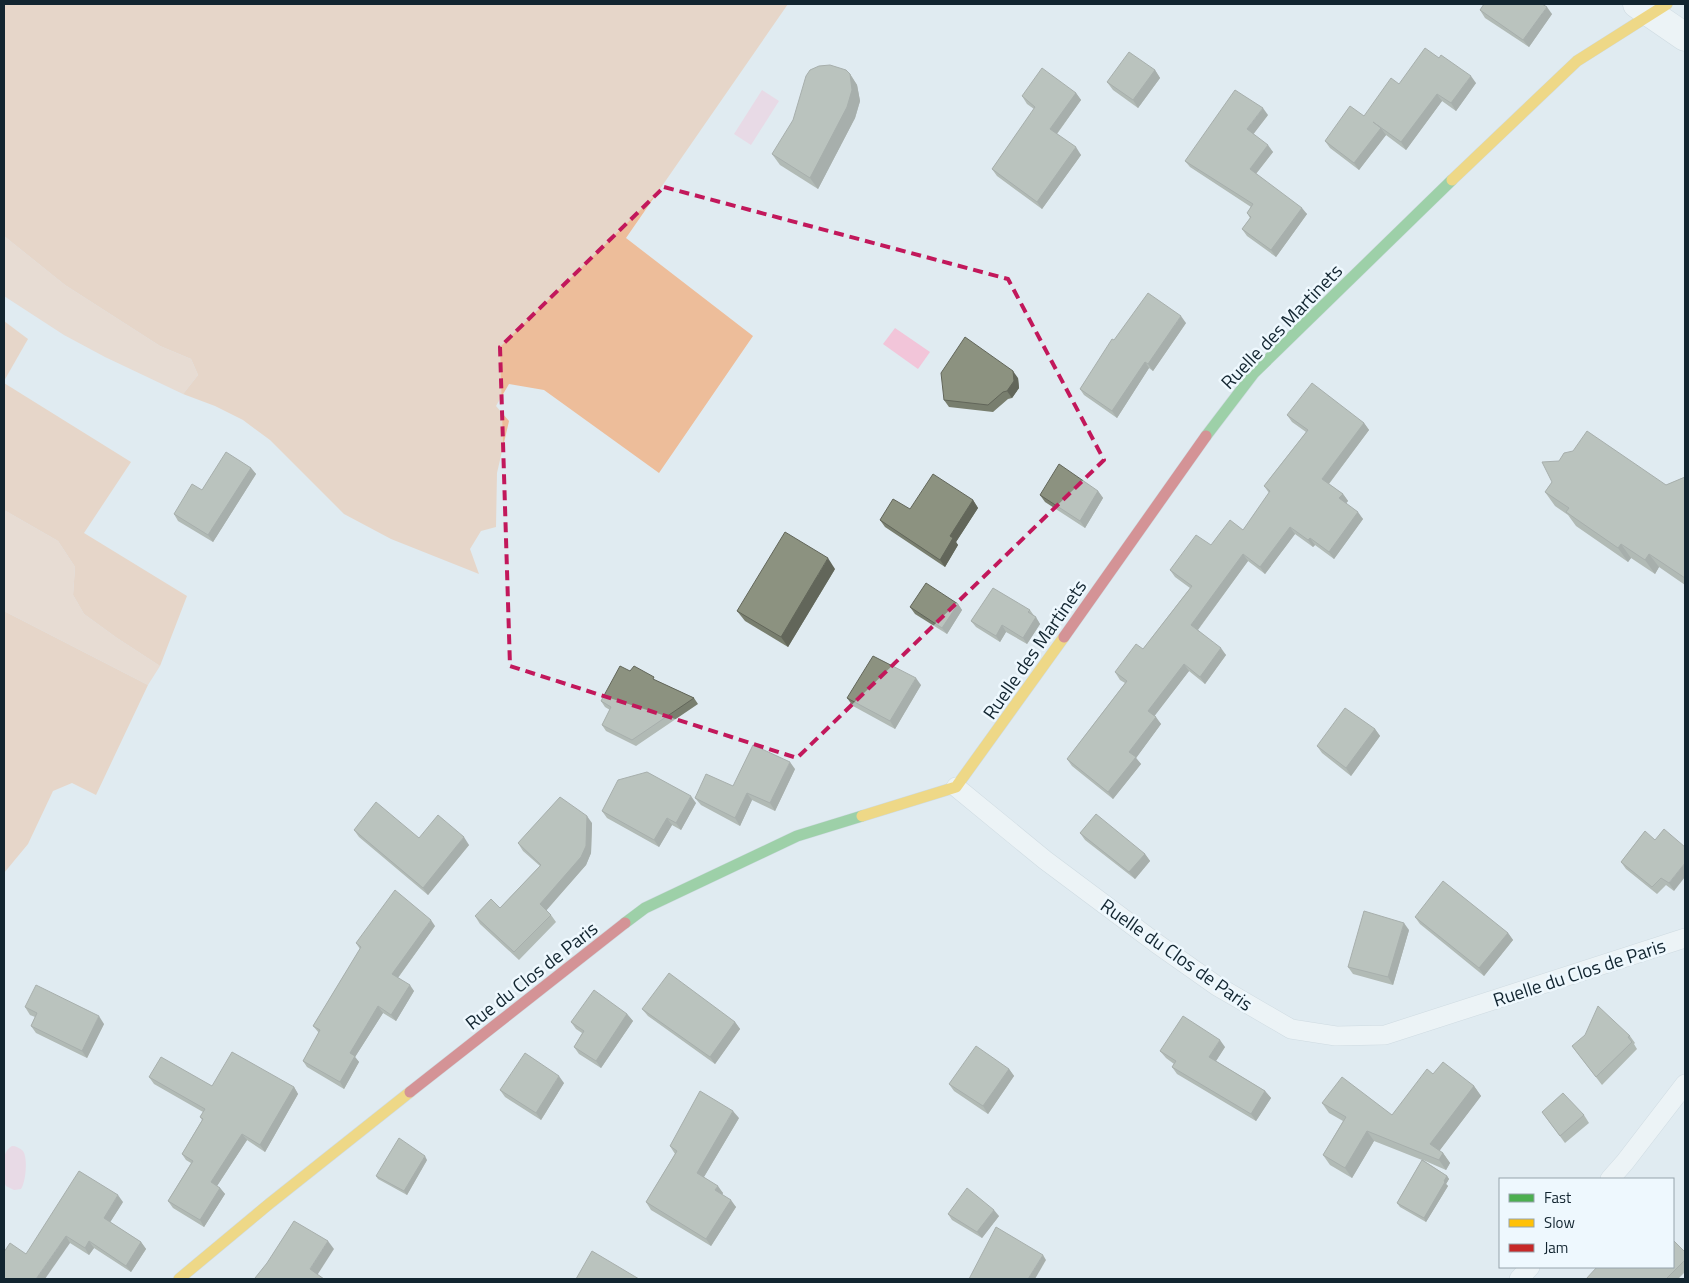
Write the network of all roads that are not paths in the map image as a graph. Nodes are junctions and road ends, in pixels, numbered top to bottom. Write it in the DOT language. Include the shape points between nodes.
graph roads {
  1 [pos="1652,7"];
  2 [pos="1685,36"];
  3 [pos="956,788"];
  4 [pos="1685,938"];
  5 [pos="1685,1084"];
  6 [pos="1611,1178"];
  7 [pos="1529,1268"];
  8 [pos="179,1279"];
  9 [pos="1519,1279"];
  1 -- 2 [label="street"];
  1 -- 3 [label="street, Ruelle des Martinets" via="1577,61 1254,374 1205,437"];
  3 -- 4 [label="lane, Ruelle du Clos de Paris" via="1156,943 1217,986 1291,1029 1336,1036 1385,1034"];
  3 -- 8 [label="street, Rue du Clos de Paris" via="796,836 645,908"];
  5 -- 6 [label="lane"];
  7 -- 9 [label="lane"];
}
